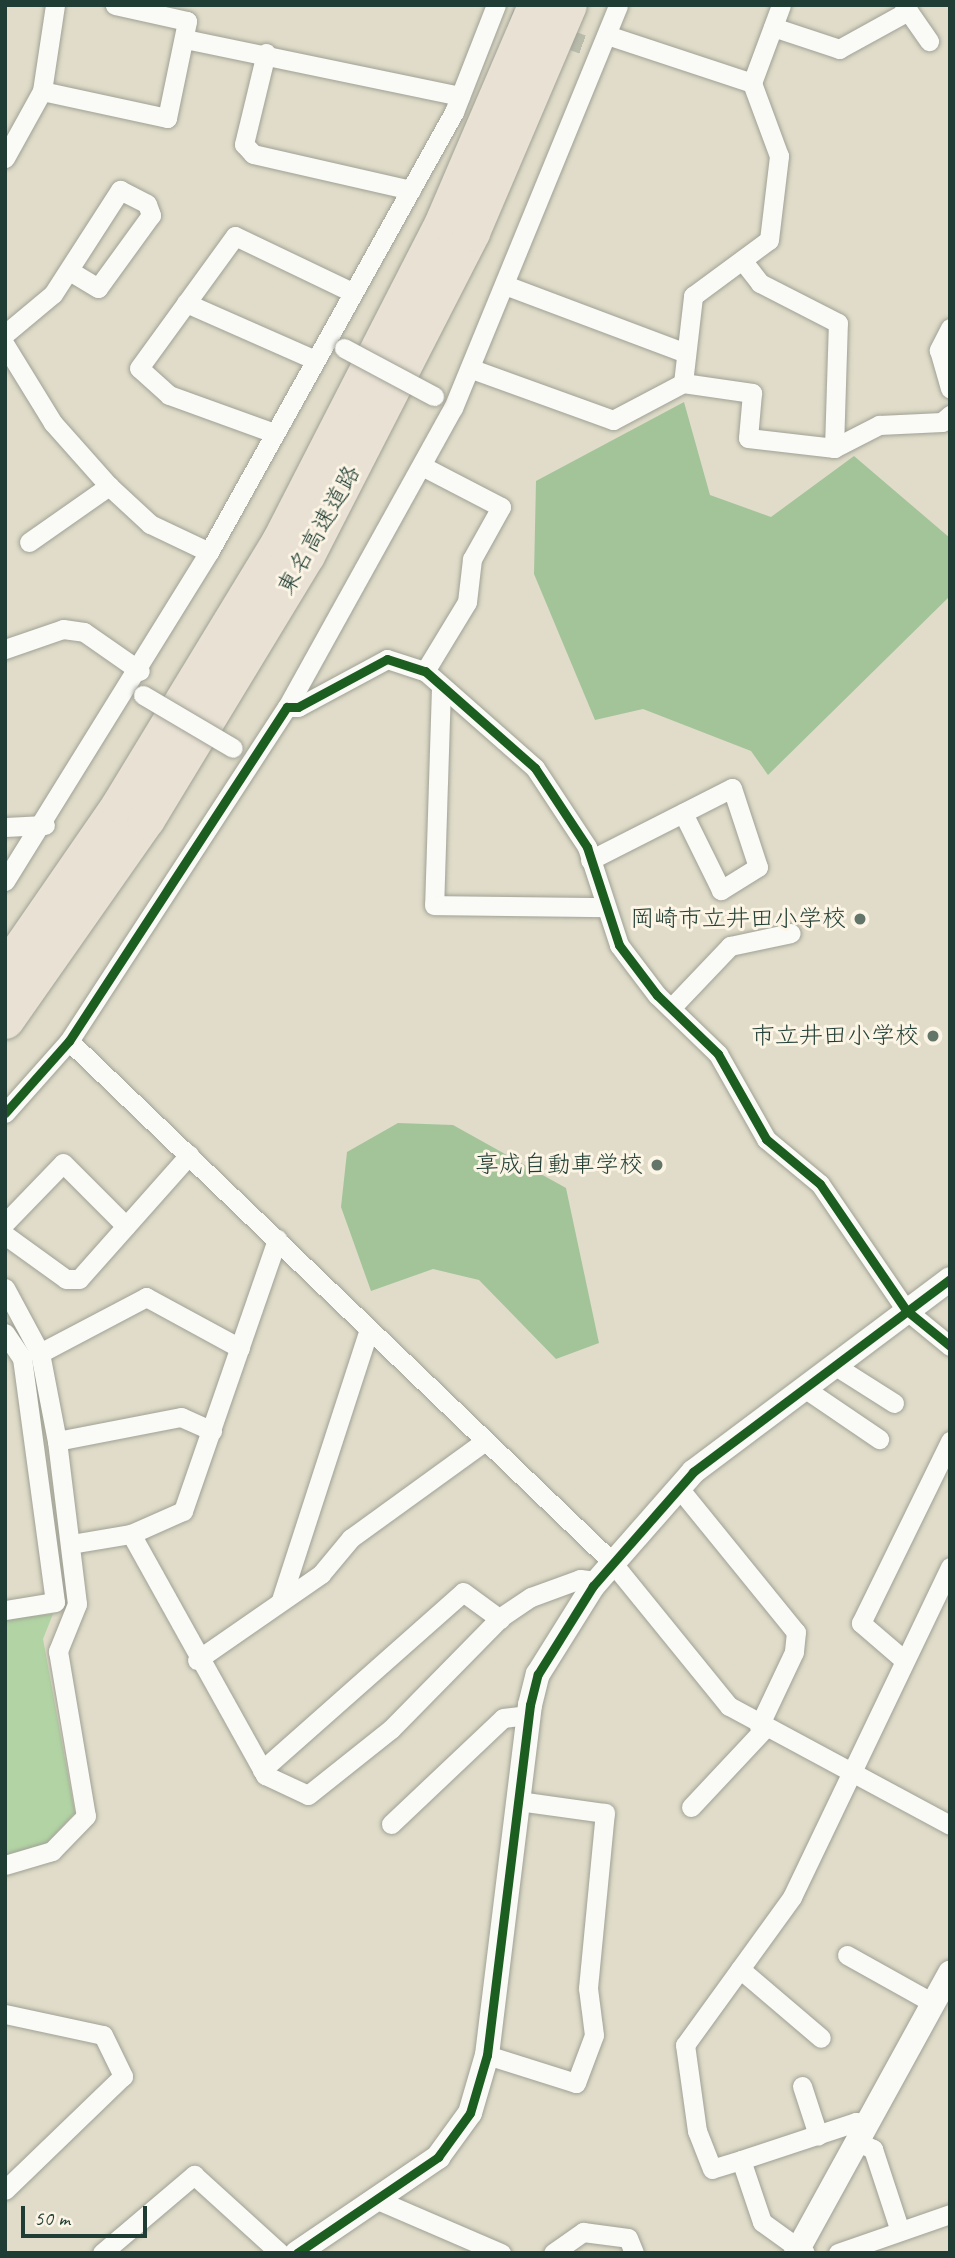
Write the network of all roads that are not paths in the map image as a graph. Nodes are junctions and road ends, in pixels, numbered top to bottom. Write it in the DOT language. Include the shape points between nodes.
graph roads {
  1 [pos="55,5"];
  2 [pos="115,5"];
  3 [pos="568,5"];
  4 [pos="618,5"];
  5 [pos="781,5"];
  6 [pos="505,8"];
  7 [pos="906,8"];
  8 [pos="773,27"];
  9 [pos="607,35"];
  10 [pos="185,39"];
  11 [pos="929,41"];
  12 [pos="266,53"];
  13 [pos="752,83"];
  14 [pos="42,91"];
  15 [pos="460,96"];
  16 [pos="5,158"];
  17 [pos="411,190"];
  18 [pos="742,260"];
  19 [pos="70,271"];
  20 [pos="505,285"];
  21 [pos="350,291"];
  22 [pos="186,303"];
  23 [pos="950,328"];
  24 [pos="5,334"];
  25 [pos="325,341"];
  26 [pos="5,345"];
  27 [pos="683,352"];
  28 [pos="313,359"];
  29 [pos="471,369"];
  30 [pos="683,383"];
  31 [pos="950,388"];
  32 [pos="453,408"];
  33 [pos="950,415"];
  34 [pos="274,433"];
  35 [pos="834,448"];
  36 [pos="422,466"];
  37 [pos="109,486"];
  38 [pos="29,542"];
  39 [pos="209,552"];
  40 [pos="5,649"];
  41 [pos="425,671"];
  42 [pos="138,684"];
  43 [pos="441,687"];
  44 [pos="287,707"];
  45 [pos="255,759"];
  46 [pos="683,813"];
  47 [pos="45,825"];
  48 [pos="5,827"];
  49 [pos="590,860"];
  50 [pos="5,881"];
  51 [pos="601,906"];
  52 [pos="791,933"];
  53 [pos="5,971"];
  54 [pos="670,1008"];
  55 [pos="5,1020"];
  56 [pos="69,1041"];
  57 [pos="5,1113"];
  58 [pos="189,1155"];
  59 [pos="5,1223"];
  60 [pos="126,1226"];
  61 [pos="5,1235"];
  62 [pos="277,1239"];
  63 [pos="950,1279"];
  64 [pos="5,1287"];
  65 [pos="906,1310"];
  66 [pos="5,1333"];
  67 [pos="368,1333"];
  68 [pos="950,1346"];
  69 [pos="240,1349"];
  70 [pos="40,1353"];
  71 [pos="834,1365"];
  72 [pos="804,1388"];
  73 [pos="894,1403"];
  74 [pos="212,1431"];
  75 [pos="879,1439"];
  76 [pos="57,1441"];
  77 [pos="950,1441"];
  78 [pos="482,1443"];
  79 [pos="678,1487"];
  80 [pos="131,1534"];
  81 [pos="71,1544"];
  82 [pos="611,1561"];
  83 [pos="950,1567"];
  84 [pos="596,1581"];
  85 [pos="281,1600"];
  86 [pos="5,1609"];
  87 [pos="500,1619"];
  88 [pos="197,1660"];
  89 [pos="904,1660"];
  90 [pos="529,1716"];
  91 [pos="762,1727"];
  92 [pos="262,1770"];
  93 [pos="851,1771"];
  94 [pos="519,1801"];
  95 [pos="691,1807"];
  96 [pos="391,1824"];
  97 [pos="950,1825"];
  98 [pos="5,1865"];
  99 [pos="847,1955"];
  100 [pos="740,1969"];
  101 [pos="950,1973"];
  102 [pos="933,2003"];
  103 [pos="5,2014"];
  104 [pos="821,2038"];
  105 [pos="487,2054"];
  106 [pos="802,2086"];
  107 [pos="860,2134"];
  108 [pos="818,2135"];
  109 [pos="741,2160"];
  110 [pos="5,2190"];
  111 [pos="380,2201"];
  112 [pos="950,2214"];
  113 [pos="900,2231"];
  114 [pos="800,2250"];
  115 [pos="102,2253"];
  116 [pos="280,2253"];
  117 [pos="297,2253"];
  118 [pos="501,2253"];
  119 [pos="553,2253"];
  120 [pos="634,2253"];
  121 [pos="838,2253"];
  1 -- 14 [label="street"];
  2 -- 10 [label="street" via="187,21"];
  3 -- 55 [label="highway, 東名高速道路" via="471,232 306,555 146,819"];
  4 -- 9 [label="street"];
  5 -- 8 [label="street"];
  6 -- 15 [label="street"];
  6 -- 53 [label="highway, 東名高速道路" via="444,220 293,518 120,804"];
  7 -- 8 [label="street" via="839,50"];
  7 -- 11 [label="street"];
  8 -- 13 [label="street"];
  9 -- 13 [label="street"];
  9 -- 20 [label="street" via="593,50"];
  10 -- 12 [label="street"];
  10 -- 14 [label="street" via="167,118"];
  12 -- 15 [label="street"];
  12 -- 17 [label="street" via="244,144 253,154"];
  13 -- 18 [label="street" via="779,156 769,240"];
  14 -- 16 [label="street"];
  15 -- 17 [label="street"];
  17 -- 21 [label="street"];
  18 -- 27 [label="street" via="693,296"];
  18 -- 35 [label="street" via="760,283 838,323"];
  19 -- 19 [label="street" via="120,190 147,204 151,215 97,288"];
  19 -- 24 [label="street"];
  20 -- 27 [label="street"];
  20 -- 29 [label="street"];
  21 -- 22 [label="street" via="235,236"];
  21 -- 25 [label="street"];
  22 -- 28 [label="street"];
  22 -- 34 [label="street" via="139,368 169,395"];
  23 -- 31 [label="street" via="939,350"];
  25 -- 28 [label="street"];
  25 -- 32 [label="street, bridge"];
  26 -- 37 [label="street" via="53,423"];
  27 -- 30 [label="street"];
  28 -- 34 [label="street"];
  29 -- 30 [label="street" via="613,421"];
  29 -- 32 [label="street"];
  30 -- 35 [label="street" via="752,393 748,439"];
  32 -- 36 [label="street"];
  33 -- 35 [label="street" via="942,422 879,425"];
  34 -- 39 [label="street"];
  36 -- 41 [label="street" via="501,507 472,559 467,602"];
  36 -- 44 [label="street"];
  37 -- 38 [label="street"];
  37 -- 39 [label="street" via="150,524"];
  39 -- 42 [label="street"];
  40 -- 42 [label="street" via="63,629 84,632"];
  41 -- 43 [label="street"];
  41 -- 44 [label="street" via="387,659"];
  42 -- 45 [label="street, bridge"];
  42 -- 47 [label="street"];
  43 -- 49 [label="street" via="535,768"];
  43 -- 51 [label="street" via="434,905"];
  44 -- 45 [label="street"];
  45 -- 56 [label="street"];
  46 -- 46 [label="street" via="732,788 758,867 721,890"];
  46 -- 49 [label="street"];
  47 -- 48 [label="street"];
  47 -- 50 [label="street"];
  49 -- 51 [label="street"];
  51 -- 54 [label="street" via="619,945"];
  52 -- 54 [label="street" via="730,946"];
  54 -- 65 [label="street" via="718,1054 766,1139 820,1184"];
  56 -- 57 [label="street"];
  56 -- 58 [label="street"];
  58 -- 60 [label="street"];
  58 -- 62 [label="street"];
  59 -- 60 [label="street" via="63,1163"];
  60 -- 61 [label="street" via="79,1279 66,1279"];
  62 -- 67 [label="street"];
  62 -- 69 [label="street"];
  63 -- 65 [label="street"];
  64 -- 70 [label="street"];
  65 -- 68 [label="street"];
  65 -- 71 [label="street"];
  66 -- 86 [label="street" via="22,1358 55,1602"];
  67 -- 78 [label="street"];
  67 -- 85 [label="street"];
  69 -- 70 [label="street" via="146,1297"];
  69 -- 74 [label="street"];
  70 -- 76 [label="street"];
  71 -- 72 [label="street"];
  71 -- 73 [label="street"];
  72 -- 75 [label="street"];
  72 -- 79 [label="street"];
  74 -- 76 [label="street" via="181,1418"];
  74 -- 80 [label="street" via="183,1511"];
  76 -- 81 [label="street"];
  77 -- 89 [label="street" via="861,1623"];
  78 -- 82 [label="street"];
  78 -- 85 [label="street" via="351,1538 321,1574"];
  79 -- 82 [label="street"];
  79 -- 91 [label="street" via="796,1632 794,1652"];
  80 -- 81 [label="street"];
  80 -- 88 [label="street"];
  81 -- 98 [label="street" via="76,1604 58,1651 86,1816 52,1851"];
  82 -- 84 [label="street"];
  82 -- 91 [label="street" via="729,1706"];
  83 -- 89 [label="street"];
  84 -- 87 [label="street" via="580,1578 531,1597"];
  84 -- 90 [label="street" via="538,1674"];
  85 -- 88 [label="street"];
  87 -- 92 [label="street" via="391,1729 308,1795"];
  87 -- 92 [label="street" via="463,1592"];
  88 -- 92 [label="street"];
  89 -- 93 [label="street"];
  90 -- 94 [label="street"];
  90 -- 96 [label="street" via="510,1713"];
  91 -- 93 [label="street"];
  91 -- 95 [label="street"];
  93 -- 97 [label="street"];
  93 -- 100 [label="street" via="792,1897"];
  94 -- 105 [label="street"];
  94 -- 105 [label="street" via="606,1813 588,1988 594,2035 576,2083"];
  99 -- 102 [label="street"];
  100 -- 104 [label="street"];
  100 -- 109 [label="street" via="685,2045 683,2058 712,2169"];
  101 -- 102 [label="street"];
  102 -- 107 [label="street"];
  103 -- 110 [label="street" via="103,2035 123,2076"];
  105 -- 111 [label="street" via="470,2113 454,2139"];
  106 -- 108 [label="street"];
  107 -- 108 [label="street" via="856,2122"];
  107 -- 113 [label="street" via="873,2149"];
  107 -- 114 [label="street"];
  108 -- 109 [label="street"];
  109 -- 114 [label="street" via="762,2222"];
  111 -- 117 [label="street"];
  111 -- 118 [label="street"];
  112 -- 113 [label="street"];
  113 -- 121 [label="street"];
  115 -- 116 [label="street" via="194,2175"];
  119 -- 120 [label="street" via="583,2232 628,2238"];
}
